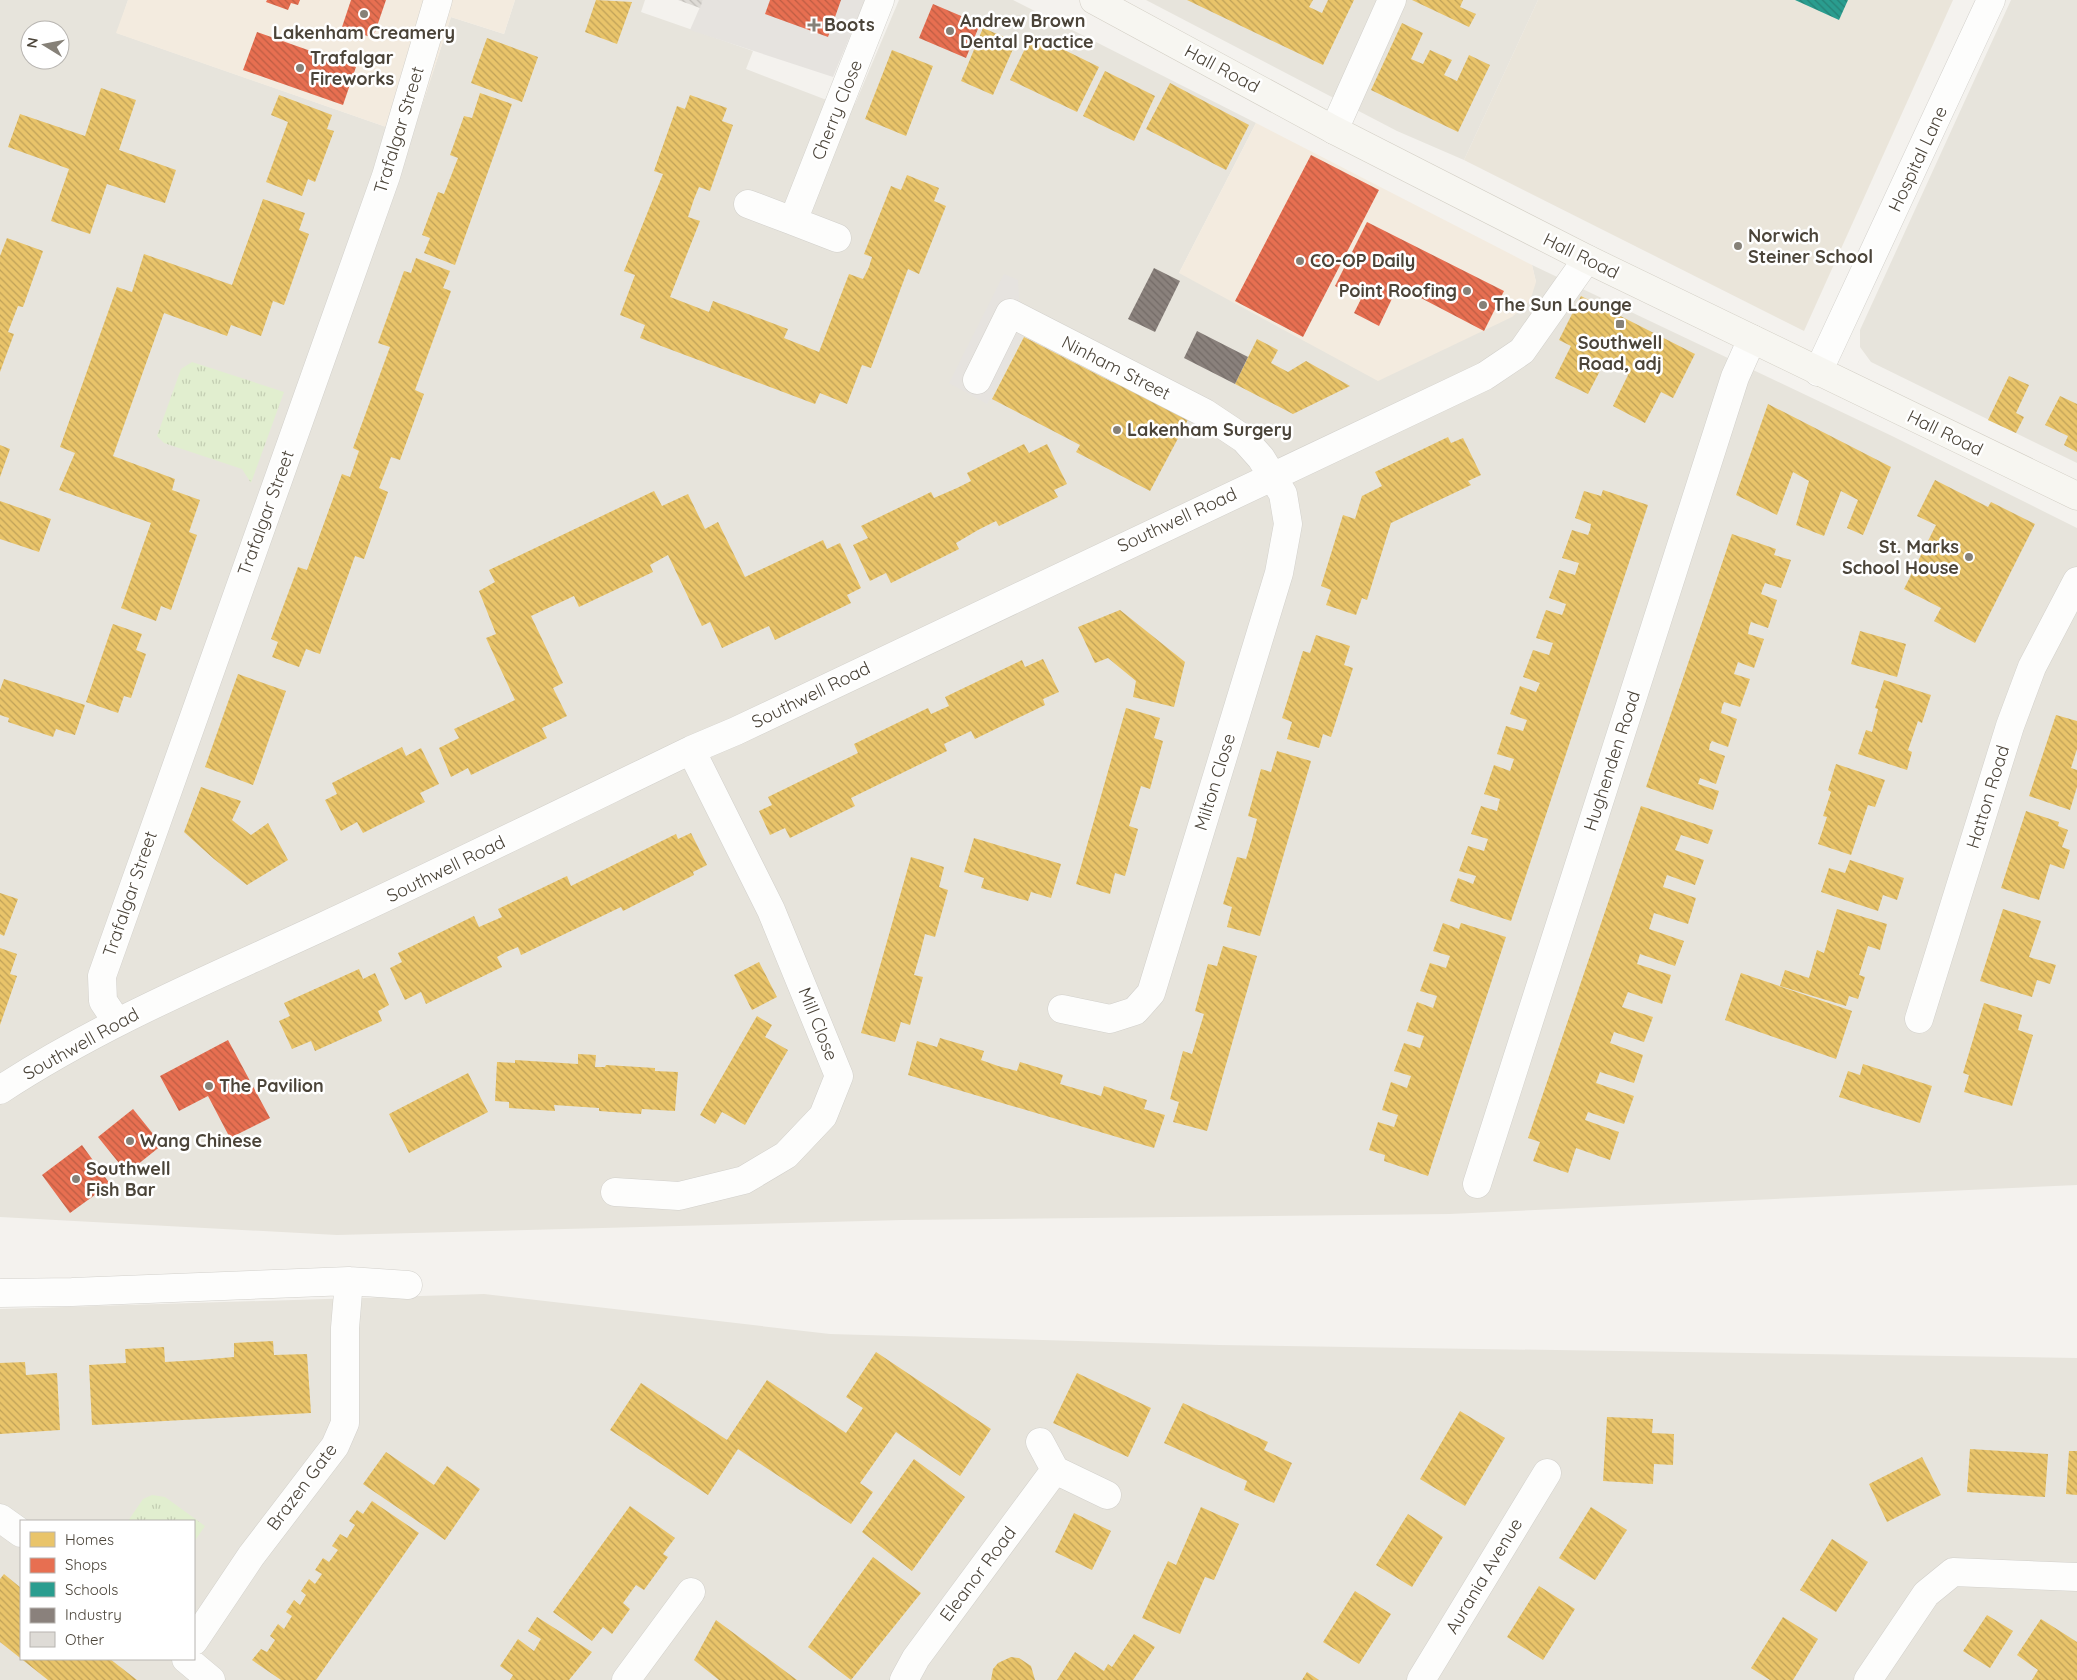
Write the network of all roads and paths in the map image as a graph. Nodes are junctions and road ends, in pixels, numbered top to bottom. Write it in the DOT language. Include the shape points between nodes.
graph roads {
  1 [pos="438,0"];
  2 [pos="880,0"];
  3 [pos="1392,0"];
  4 [pos="1991,0"];
  5 [pos="1106,3"];
  6 [pos="1334,130"];
  7 [pos="748,204"];
  8 [pos="793,221"];
  9 [pos="838,238"];
  10 [pos="1588,259"];
  11 [pos="1752,340"];
  12 [pos="1818,372"];
  13 [pos="977,380"];
  14 [pos="1272,476"];
  15 [pos="2077,496"];
  16 [pos="2077,581"];
  17 [pos="691,750"];
  18 [pos="1062,1009"];
  19 [pos="1919,1019"];
  20 [pos="117,1022"];
  21 [pos="0,1090"];
  22 [pos="1477,1184"];
  23 [pos="615,1192"];
  24 [pos="349,1281"];
  25 [pos="408,1285"];
  26 [pos="0,1293"];
  27 [pos="1040,1442"];
  28 [pos="1055,1470"];
  29 [pos="1547,1473"];
  30 [pos="1108,1495"];
  31 [pos="0,1518"];
  32 [pos="20,1532"];
  33 [pos="2077,1577"];
  34 [pos="691,1592"];
  35 [pos="195,1640"];
  36 [pos="187,1660"];
  37 [pos="211,1680"];
  38 [pos="626,1680"];
  39 [pos="904,1680"];
  40 [pos="1421,1680"];
  41 [pos="1868,1680"];
  1 -- 20 [label="street, Trafalgar Street" via="386,176 102,976 103,1001"];
  2 -- 8 [label="street, Cherry Close"];
  3 -- 6 [label="street"];
  4 -- 12 [label="street, Hospital Lane"];
  5 -- 6 [label="street, Hall Road"];
  6 -- 10 [label="street, Hall Road"];
  7 -- 8 [label="street"];
  8 -- 9 [label="street"];
  10 -- 11 [label="street, Hall Road"];
  10 -- 14 [label="street, Southwell Road" via="1522,351 1484,376"];
  11 -- 12 [label="street, Hall Road"];
  11 -- 22 [label="street, Hughenden Road" via="1735,377"];
  12 -- 15 [label="street, Hall Road"];
  13 -- 14 [label="street, Ninham Street" via="1010,313 1205,413 1244,439"];
  14 -- 17 [label="street, Southwell Road"];
  14 -- 18 [label="street, Milton Close" via="1283,494 1288,524 1283,555 1151,993 1135,1011 1110,1019"];
  16 -- 19 [label="street, Hatton Road" via="2032,667 2010,726"];
  17 -- 20 [label="street, Southwell Road" via="403,890"];
  17 -- 23 [label="street, Mill Close" via="771,910 839,1076 824,1116 786,1155 744,1180 679,1196"];
  20 -- 21 [label="street, Southwell Road" via="43,1061"];
  24 -- 25 [label="street"];
  24 -- 26 [label="street"];
  24 -- 35 [label="street, Brazen Gate" via="345,1328 345,1423 335,1446 251,1556"];
  27 -- 28 [label="street"];
  28 -- 30 [label="street"];
  28 -- 39 [label="street, Eleanor Road" via="916,1658"];
  29 -- 40 [label="street, Aurania Avenue"];
  31 -- 32 [label="street"];
  33 -- 41 [label="street" via="1953,1572 1926,1594"];
  34 -- 38 [label="street"];
  36 -- 37 [label="street"];
}
